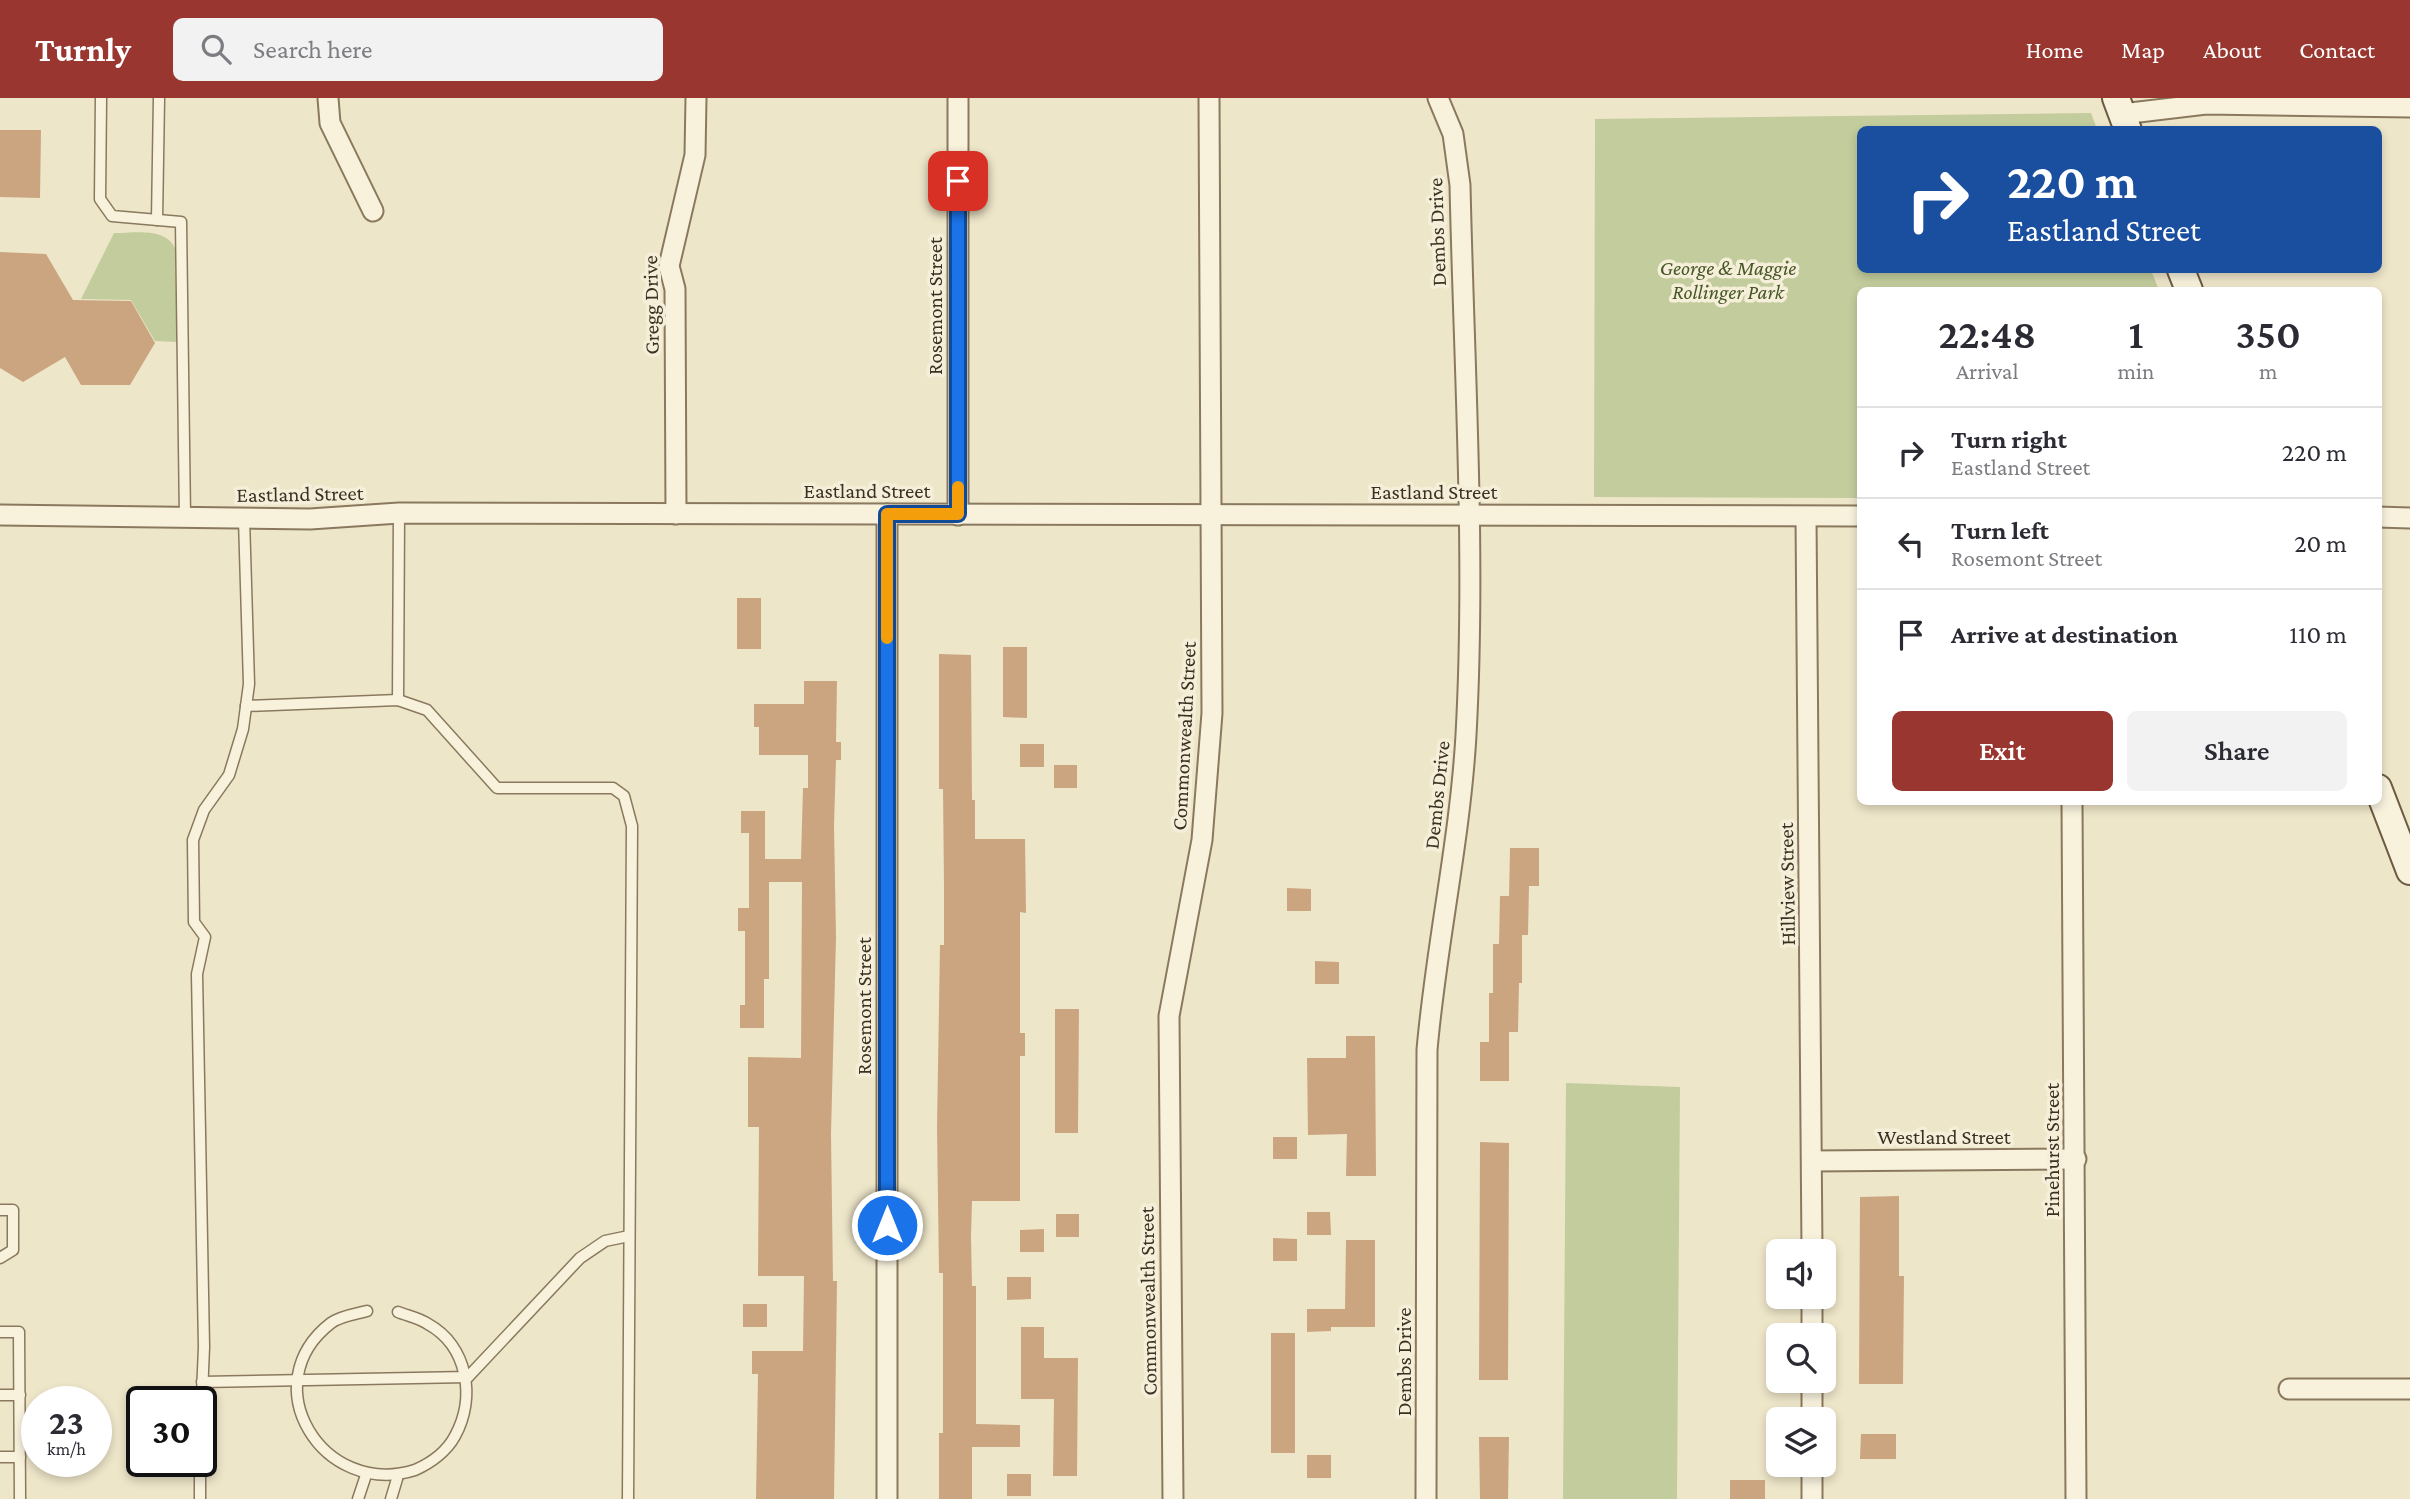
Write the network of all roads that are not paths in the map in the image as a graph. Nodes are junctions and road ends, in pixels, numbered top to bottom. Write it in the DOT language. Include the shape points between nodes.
graph roads {
  1 [pos="101,98"];
  2 [pos="159,98"];
  3 [pos="328,98"];
  4 [pos="695,98"];
  5 [pos="958,98"];
  6 [pos="1209,98"];
  7 [pos="1437,98"];
  8 [pos="2206,101"];
  9 [pos="2410,107"];
  10 [pos="2122,114"];
  11 [pos="373,211"];
  12 [pos="157,220"];
  13 [pos="398,513"];
  14 [pos="676,514"];
  15 [pos="887,514"];
  16 [pos="958,514"];
  17 [pos="1212,514"];
  18 [pos="0,515"];
  19 [pos="1468,515"];
  20 [pos="1857,516"];
  21 [pos="1805,517"];
  22 [pos="2382,517"];
  23 [pos="185,518"];
  24 [pos="2410,518"];
  25 [pos="244,519"];
  26 [pos="398,700"];
  27 [pos="246,706"];
  28 [pos="2382,798"];
  29 [pos="2072,805"];
  30 [pos="2410,871"];
  31 [pos="2076,1159"];
  32 [pos="1812,1161"];
  33 [pos="0,1210"];
  34 [pos="629,1236"];
  35 [pos="1812,1239"];
  36 [pos="0,1258"];
  37 [pos="367,1311"];
  38 [pos="398,1312"];
  39 [pos="0,1332"];
  40 [pos="467,1377"];
  41 [pos="297,1381"];
  42 [pos="202,1382"];
  43 [pos="202,1386"];
  44 [pos="2289,1389"];
  45 [pos="2410,1389"];
  46 [pos="0,1395"];
  47 [pos="20,1395"];
  48 [pos="0,1457"];
  49 [pos="20,1457"];
  50 [pos="200,1477"];
  51 [pos="1812,1477"];
  52 [pos="365,1478"];
  53 [pos="397,1479"];
  54 [pos="20,1499"];
  55 [pos="200,1499"];
  56 [pos="358,1499"];
  57 [pos="391,1499"];
  58 [pos="628,1499"];
  59 [pos="887,1499"];
  60 [pos="1173,1499"];
  61 [pos="1426,1499"];
  62 [pos="1812,1499"];
  63 [pos="2076,1499"];
  1 -- 12 [label="lane" via="100,199 112,216"];
  2 -- 12 [label="lane"];
  3 -- 11 [label="street" via="330,123"];
  4 -- 14 [label="street, Gregg Drive" via="695,155 669,266 675,289"];
  5 -- 16 [label="street, Rosemont Street"];
  6 -- 17 [label="street, Commonwealth Street"];
  7 -- 19 [label="street, Dembs Drive" via="1453,134 1460,185"];
  8 -- 9 [label="street"];
  8 -- 10 [label="street"];
  12 -- 23 [label="lane" via="181,222"];
  13 -- 14 [label="street, Eastland Street"];
  13 -- 25 [label="street, Eastland Street"];
  13 -- 26 [label="lane"];
  14 -- 15 [label="street, Eastland Street"];
  15 -- 16 [label="street, Eastland Street"];
  15 -- 59 [label="street, Rosemont Street"];
  16 -- 17 [label="street, Eastland Street"];
  17 -- 19 [label="street, Eastland Street"];
  17 -- 60 [label="street, Commonwealth Street" via="1208,784 1202,840 1168,1016"];
  18 -- 23 [label="street, Eastland Street"];
  19 -- 21 [label="street, Eastland Street"];
  19 -- 61 [label="street, Dembs Drive" via="1468,679 1462,791 1433,977 1427,1050"];
  20 -- 21 [label="street, Eastland Street"];
  21 -- 32 [label="street, Hillview Street"];
  22 -- 24 [label="street"];
  23 -- 25 [label="street, Eastland Street"];
  25 -- 27 [label="lane"];
  26 -- 27 [label="lane"];
  26 -- 34 [label="lane" via="427,710 497,788 613,788 624,796 632,827"];
  27 -- 42 [label="lane" via="229,775 204,810 193,840 191,863 194,922 205,937 197,974"];
  28 -- 30 [label="main road"];
  29 -- 31 [label="street, Pinehurst Street"];
  31 -- 32 [label="street, Westland Street"];
  31 -- 63 [label="street, Pinehurst Street"];
  32 -- 35 [label="street, Hillview Street"];
  33 -- 36 [label="lane" via="13,1210 13,1250"];
  34 -- 40 [label="lane" via="605,1241 580,1258"];
  34 -- 58 [label="lane"];
  37 -- 41 [label="lane" via="333,1322 307,1349"];
  38 -- 40 [label="lane" via="429,1324 453,1347"];
  39 -- 47 [label="lane" via="19,1332"];
  40 -- 41 [label="lane"];
  40 -- 53 [label="lane" via="465,1407 455,1437 431,1463"];
  41 -- 42 [label="lane"];
  41 -- 52 [label="lane" via="298,1417 316,1449 344,1472"];
  42 -- 43 [label="lane"];
  44 -- 45 [label="street"];
  46 -- 47 [label="lane"];
  47 -- 49 [label="lane"];
  48 -- 49 [label="lane"];
  49 -- 54 [label="lane"];
  50 -- 55 [label="lane"];
  51 -- 62 [label="street"];
  52 -- 53 [label="lane"];
  52 -- 56 [label="lane"];
  53 -- 57 [label="lane"];
}
